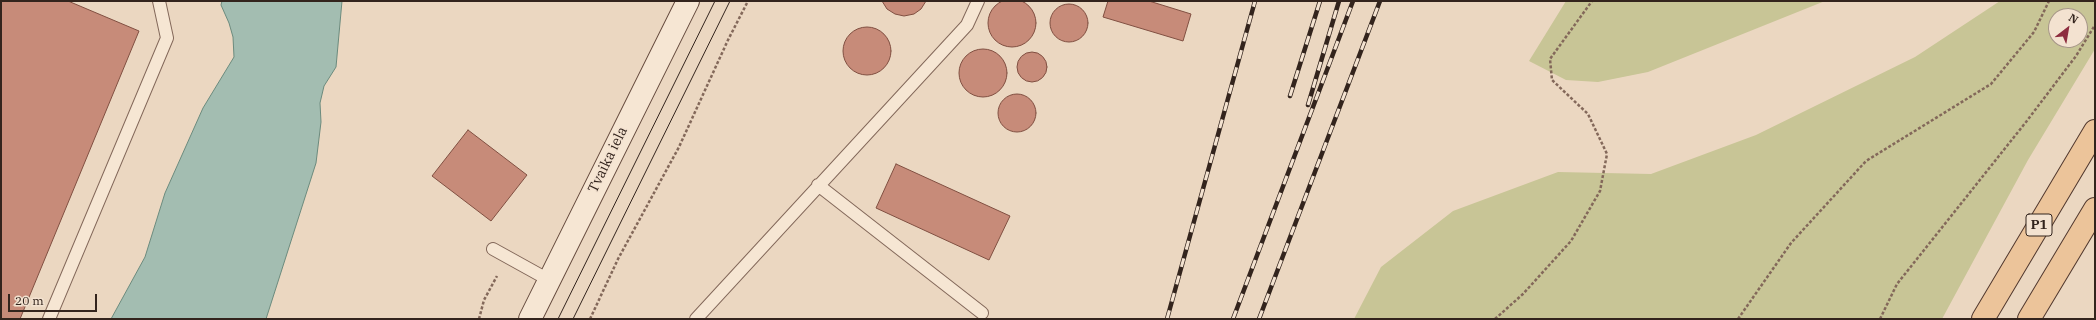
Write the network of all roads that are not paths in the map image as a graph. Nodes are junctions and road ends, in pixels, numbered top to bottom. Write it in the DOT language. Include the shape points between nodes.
graph roads {
  1 [pos="159,1"];
  2 [pos="688,1"];
  3 [pos="978,1"];
  4 [pos="2095,131"];
  5 [pos="818,186"];
  6 [pos="2090,216"];
  7 [pos="493,249"];
  8 [pos="549,280"];
  9 [pos="982,313"];
  10 [pos="49,319"];
  11 [pos="531,319"];
  12 [pos="696,319"];
  13 [pos="1983,319"];
  14 [pos="2029,319"];
  15 [pos="2045,319"];
  1 -- 10 [label="lane" via="167,38"];
  2 -- 8 [label="street, Tvaika iela"];
  3 -- 5 [label="lane" via="967,25"];
  4 -- 13 [label="main road, P1"];
  5 -- 9 [label="lane"];
  5 -- 12 [label="lane"];
  6 -- 14 [label="main road"];
  6 -- 15 [label="main road"];
  7 -- 8 [label="lane"];
  8 -- 11 [label="street, Tvaika iela"];
}
